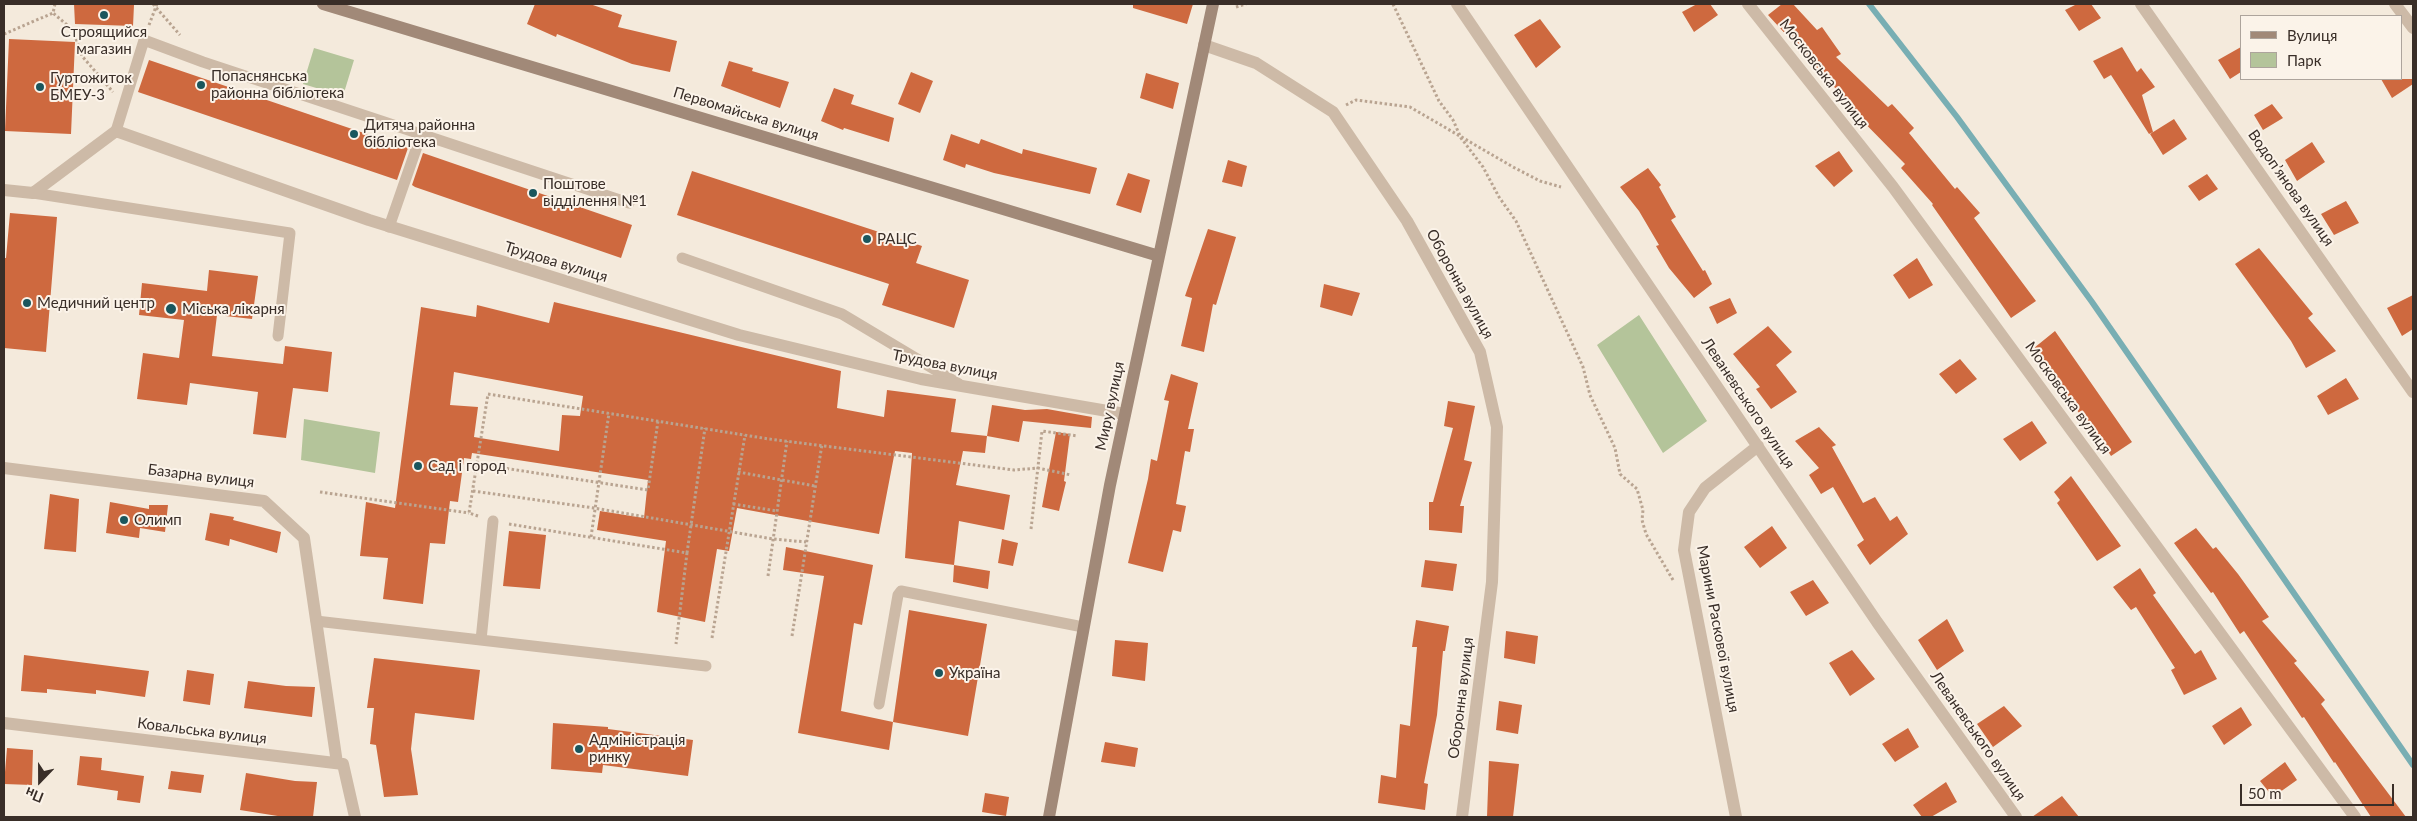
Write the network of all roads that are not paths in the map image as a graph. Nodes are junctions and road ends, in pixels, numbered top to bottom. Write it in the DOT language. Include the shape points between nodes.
graph roads {
  1 [pos="323,4"];
  2 [pos="1212,4"];
  3 [pos="1457,4"];
  4 [pos="1748,4"];
  5 [pos="2395,4"];
  6 [pos="2147,5"];
  7 [pos="2413,28"];
  8 [pos="1204,45"];
  9 [pos="116,131"];
  10 [pos="422,135"];
  11 [pos="4,190"];
  12 [pos="33,193"];
  13 [pos="629,204"];
  14 [pos="389,226"];
  15 [pos="1158,256"];
  16 [pos="682,258"];
  17 [pos="278,336"];
  18 [pos="962,386"];
  19 [pos="2413,392"];
  20 [pos="1125,414"];
  21 [pos="1758,446"];
  22 [pos="4,468"];
  23 [pos="493,521"];
  24 [pos="316,622"];
  25 [pos="1083,627"];
  26 [pos="481,640"];
  27 [pos="706,666"];
  28 [pos="879,704"];
  29 [pos="4,723"];
  30 [pos="337,763"];
  31 [pos="355,817"];
  32 [pos="1049,817"];
  33 [pos="1462,817"];
  34 [pos="1736,817"];
  35 [pos="2016,817"];
  36 [pos="2355,817"];
  1 -- 15 [label="street, Первомайська вулиця"];
  2 -- 8 [label="street, Миру вулиця"];
  3 -- 21 [label="street, Леваневського вулиця"];
  4 -- 36 [label="street, Московська вулиця" via="1893,187"];
  5 -- 7 [label="street"];
  6 -- 19 [label="street, Водоп’янова вулиця"];
  8 -- 15 [label="street, Миру вулиця"];
  8 -- 33 [label="street, Оборонна вулиця" via="1256,63 1333,112 1407,221 1480,352 1497,427 1492,582"];
  9 -- 10 [label="lane" via="144,40"];
  9 -- 12 [label="street"];
  9 -- 14 [label="street, Трудова вулиця"];
  10 -- 13 [label="lane"];
  10 -- 14 [label="lane"];
  11 -- 12 [label="street"];
  12 -- 17 [label="lane" via="290,232"];
  14 -- 18 [label="street, Трудова вулиця" via="739,335"];
  15 -- 20 [label="street, Миру вулиця"];
  16 -- 18 [label="lane" via="842,314"];
  18 -- 20 [label="street, Трудова вулиця"];
  20 -- 25 [label="street, Миру вулиця"];
  21 -- 34 [label="street, Марини Раскової вулиця" via="1705,488 1689,512 1684,550"];
  21 -- 35 [label="street, Леваневського вулиця" via="1877,622"];
  22 -- 24 [label="street, Базарна вулиця" via="264,501 304,538"];
  23 -- 26 [label="lane"];
  24 -- 26 [label="lane"];
  24 -- 30 [label="street, Базарна вулиця"];
  25 -- 28 [label="lane" via="901,591"];
  25 -- 32 [label="street, Миру вулиця"];
  26 -- 27 [label="lane"];
  29 -- 30 [label="street, Ковальська вулиця"];
  30 -- 31 [label="street" via="342,764"];
}
